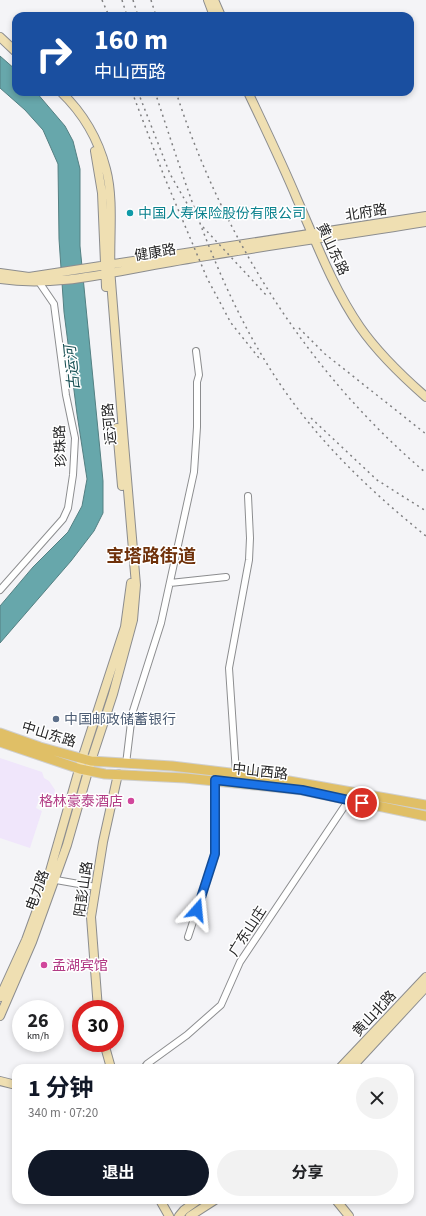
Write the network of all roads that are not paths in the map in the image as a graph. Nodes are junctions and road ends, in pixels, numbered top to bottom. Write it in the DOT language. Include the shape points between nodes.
graph roads {
  1 [pos="208,0"];
  2 [pos="214,0"];
  3 [pos="212,12"];
  4 [pos="219,12"];
  5 [pos="0,37"];
  6 [pos="0,43"];
  7 [pos="12,48"];
  8 [pos="12,54"];
  9 [pos="59,96"];
  10 [pos="65,96"];
  11 [pos="250,96"];
  12 [pos="256,96"];
  13 [pos="426,216"];
  14 [pos="426,222"];
  15 [pos="315,237"];
  16 [pos="107,269"];
  17 [pos="0,273"];
  18 [pos="0,279"];
  19 [pos="45,279"];
  20 [pos="196,351"];
  21 [pos="426,392"];
  22 [pos="426,398"];
  23 [pos="248,496"];
  24 [pos="226,577"];
  25 [pos="170,583"];
  26 [pos="0,590"];
  27 [pos="0,733"];
  28 [pos="0,742"];
  29 [pos="86,760"];
  30 [pos="126,764"];
  31 [pos="84,770"];
  32 [pos="236,773"];
  33 [pos="118,774"];
  34 [pos="215,780"];
  35 [pos="354,791"];
  36 [pos="350,800"];
  37 [pos="426,805"];
  38 [pos="426,816"];
  39 [pos="56,880"];
  40 [pos="96,887"];
  41 [pos="188,937"];
  42 [pos="426,977"];
  43 [pos="426,987"];
  44 [pos="0,997"];
  45 [pos="97,1000"];
  46 [pos="0,1016"];
  47 [pos="107,1052"];
  48 [pos="110,1064"];
  49 [pos="147,1064"];
  50 [pos="344,1064"];
  51 [pos="355,1064"];
  52 [pos="0,1081"];
  53 [pos="12,1084"];
  54 [pos="162,1204"];
  55 [pos="192,1204"];
  56 [pos="209,1204"];
  57 [pos="339,1204"];
  58 [pos="169,1216"];
  59 [pos="179,1216"];
  60 [pos="190,1216"];
  61 [pos="349,1216"];
  1 -- 3 [label="main road"];
  2 -- 4 [label="main road"];
  5 -- 7 [label="main road"];
  6 -- 8 [label="main road"];
  9 -- 16 [label="main road, 运河路" via="82,124 97,155"];
  10 -- 16 [label="main road, 运河路" via="87,121 101,153 109,189"];
  11 -- 15 [label="main road, 黄山东路"];
  12 -- 15 [label="main road, 黄山东路"];
  13 -- 15 [label="main road, 北府路"];
  14 -- 15 [label="main road, 北府路"];
  15 -- 16 [label="main road, 健康路"];
  15 -- 21 [label="main road, 黄山东路" via="363,323 386,353"];
  15 -- 22 [label="main road, 黄山东路" via="338,289 360,327 385,358"];
  16 -- 19 [label="main road, 健康路"];
  16 -- 29 [label="main road, 运河路" via="136,585 132,620 113,694"];
  17 -- 19 [label="main road, 健康路"];
  18 -- 19 [label="main road, 健康路" via="22,282"];
  19 -- 26 [label="street, 珍珠路" via="54,304 66,395 75,438 73,475 68,508 63,519"];
  20 -- 25 [label="street" via="199,375 194,472"];
  23 -- 32 [label="street" via="248,560 229,668"];
  24 -- 25 [label="street"];
  25 -- 30 [label="street" via="161,623 132,714"];
  27 -- 29 [label="main road, 中山东路"];
  28 -- 31 [label="main road, 中山东路"];
  29 -- 30 [label="main road, 中山西路"];
  29 -- 31 [label="main road, 运河路"];
  30 -- 32 [label="main road, 中山西路"];
  31 -- 33 [label="main road, 中山西路"];
  31 -- 39 [label="main road, 电力路"];
  31 -- 44 [label="main road, 电力路" via="26,940"];
  32 -- 35 [label="main road, 中山西路"];
  33 -- 34 [label="main road, 中山西路"];
  33 -- 40 [label="main road, 阳彭山路"];
  34 -- 36 [label="main road, 中山西路" via="302,790"];
  34 -- 41 [label="street" via="215,854"];
  35 -- 36 [label="street, 广东山庄"];
  35 -- 37 [label="main road, 中山西路"];
  36 -- 38 [label="main road, 中山西路"];
  36 -- 49 [label="street, 广东山庄" via="240,962 221,1005 187,1035"];
  39 -- 40 [label="street"];
  39 -- 46 [label="main road, 电力路"];
  40 -- 45 [label="main road, 阳彭山路" via="91,917"];
  42 -- 50 [label="main road, 黄山北路"];
  43 -- 51 [label="main road, 黄山北路"];
  47 -- 48 [label="main road"];
  52 -- 53 [label="main road"];
  54 -- 58 [label="main road"];
  55 -- 59 [label="main road"];
  56 -- 60 [label="main road"];
  57 -- 61 [label="main road"];
}
